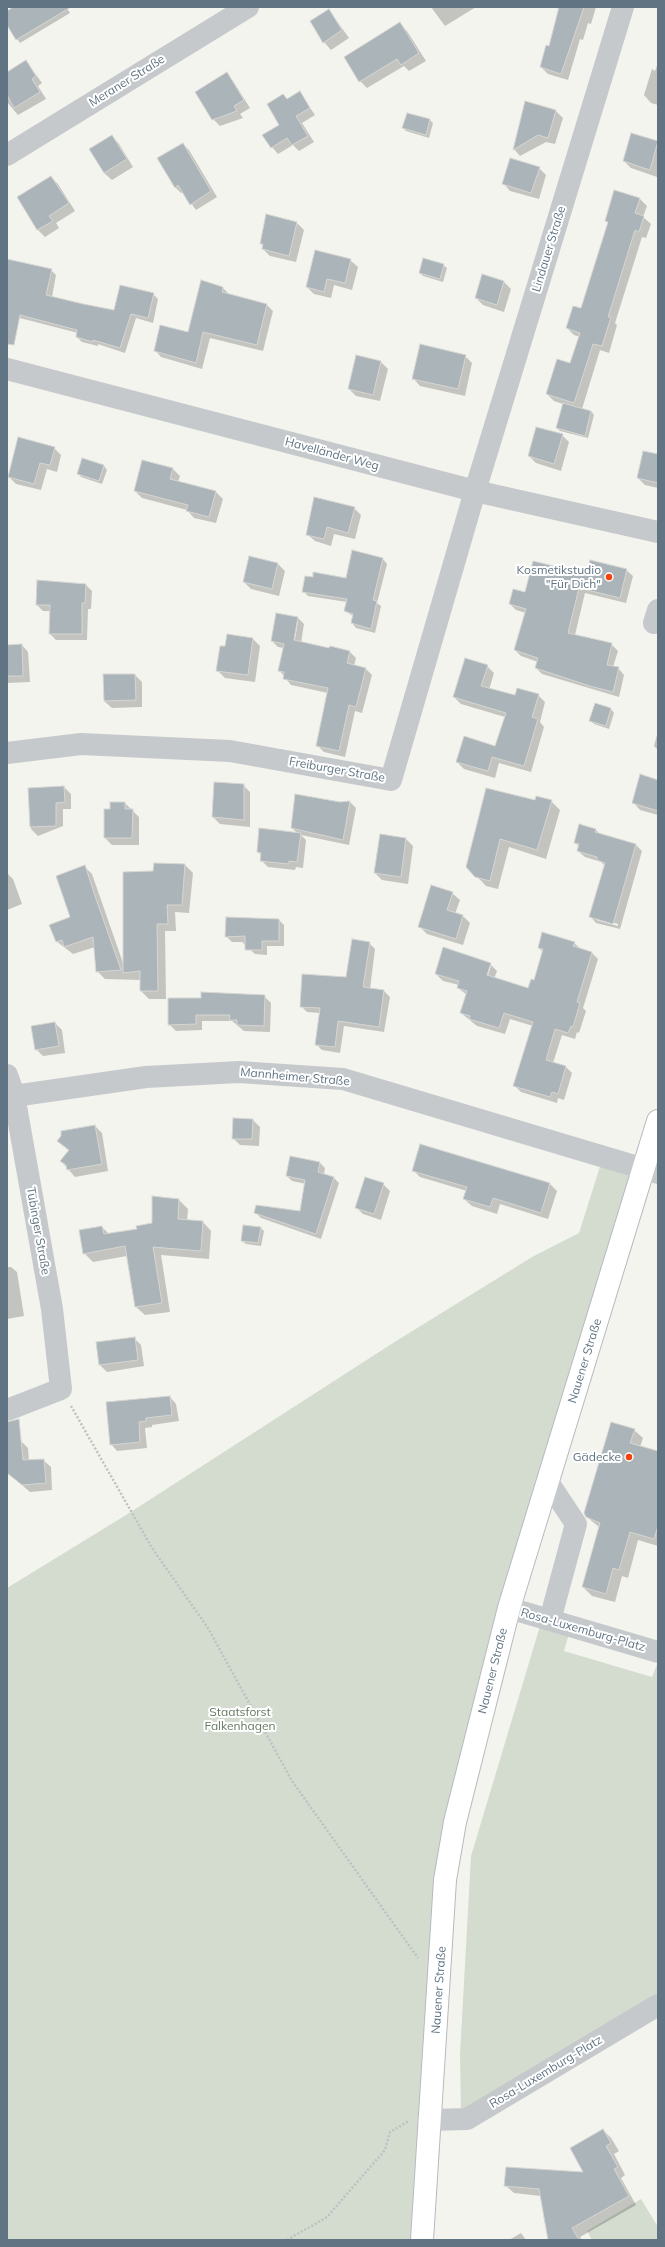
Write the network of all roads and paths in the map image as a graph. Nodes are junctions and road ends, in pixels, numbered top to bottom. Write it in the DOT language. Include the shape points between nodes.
graph roads {
  1 [pos="248,7"];
  2 [pos="622,7"];
  3 [pos="7,154"];
  4 [pos="7,369"];
  5 [pos="475,491"];
  6 [pos="658,532"];
  7 [pos="7,753"];
  8 [pos="9,1089"];
  9 [pos="658,1121"];
  10 [pos="651,1171"];
  11 [pos="61,1389"];
  12 [pos="7,1410"];
  13 [pos="548,1482"];
  14 [pos="509,1608"];
  15 [pos="550,1620"];
  16 [pos="658,1652"];
  17 [pos="421,1962"];
  18 [pos="658,2005"];
  19 [pos="429,2117"];
  20 [pos="287,2240"];
  21 [pos="422,2240"];
  1 -- 3 [label="street, Meraner Straße"];
  2 -- 5 [label="street, Lindauer Straße"];
  4 -- 5 [label="street, Havelländer Weg"];
  5 -- 6 [label="street, Havelländer Weg"];
  5 -- 7 [label="street, Freiburger Straße" via="392,780 230,750 81,744"];
  8 -- 10 [label="street, Mannheimer Straße" via="238,1072 343,1079"];
  8 -- 11 [label="street, Tübinger Straße" via="52,1309"];
  9 -- 10 [label="main road, Nauener Straße"];
  10 -- 13 [label="main road, Nauener Straße"];
  11 -- 12 [label="street"];
  11 -- 17 [label="path" via="152,1548 208,1628 292,1781"];
  13 -- 14 [label="main road, Nauener Straße"];
  13 -- 15 [label="street" via="576,1524"];
  14 -- 15 [label="street, Rosa-Luxemburg-Platz"];
  14 -- 19 [label="main road, Nauener Straße" via="455,1822 445,1880"];
  15 -- 16 [label="street, Rosa-Luxemburg-Platz"];
  18 -- 19 [label="street, Rosa-Luxemburg-Platz" via="467,2119"];
  19 -- 20 [label="path" via="414,2118 390,2132 385,2150 327,2217"];
  19 -- 21 [label="main road, Nauener Straße"];
}
